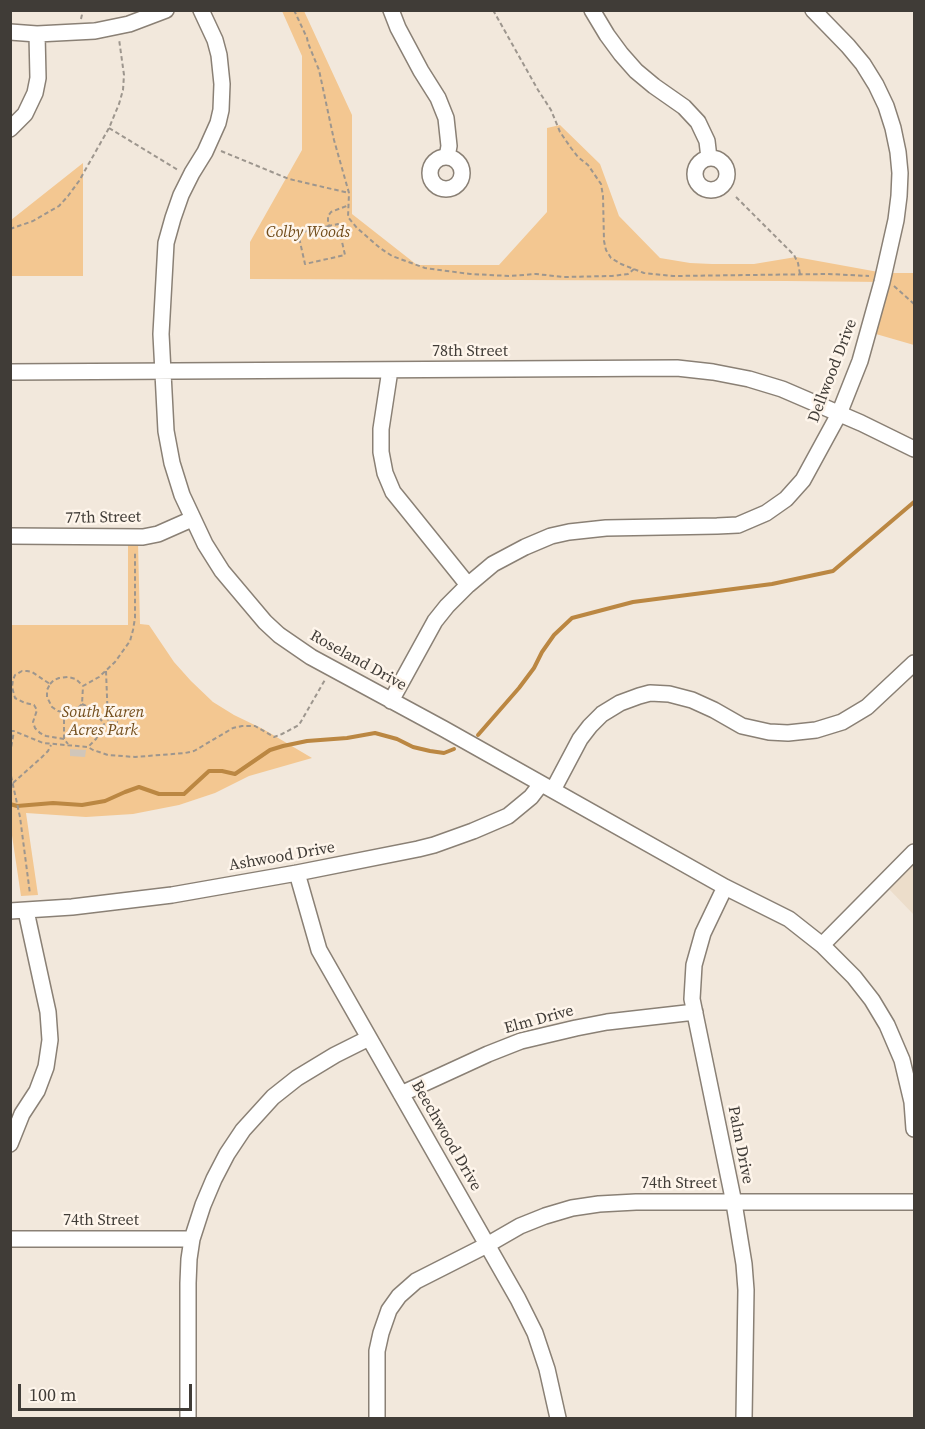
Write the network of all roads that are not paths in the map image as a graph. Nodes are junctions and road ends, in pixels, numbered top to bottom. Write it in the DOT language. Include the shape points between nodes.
graph roads {
  1 [pos="166,10"];
  2 [pos="201,10"];
  3 [pos="391,10"];
  4 [pos="592,10"];
  5 [pos="813,10"];
  6 [pos="10,32"];
  7 [pos="37,34"];
  8 [pos="10,129"];
  9 [pos="447,157"];
  10 [pos="709,158"];
  11 [pos="390,370"];
  12 [pos="10,372"];
  13 [pos="162,372"];
  14 [pos="839,414"];
  15 [pos="915,449"];
  16 [pos="192,519"];
  17 [pos="10,537"];
  18 [pos="468,585"];
  19 [pos="915,663"];
  20 [pos="391,701"];
  21 [pos="547,787"];
  22 [pos="915,852"];
  23 [pos="297,873"];
  24 [pos="725,887"];
  25 [pos="18,911"];
  26 [pos="822,945"];
  27 [pos="695,1012"];
  28 [pos="369,1038"];
  29 [pos="401,1094"];
  30 [pos="915,1129"];
  31 [pos="10,1144"];
  32 [pos="915,1202"];
  33 [pos="734,1203"];
  34 [pos="10,1239"];
  35 [pos="192,1239"];
  36 [pos="487,1245"];
  37 [pos="188,1419"];
  38 [pos="377,1419"];
  39 [pos="558,1419"];
  40 [pos="744,1419"];
  1 -- 7 [label="street" via="95,31"];
  2 -- 13 [label="street, Roseland Drive" via="219,55 221,110 205,152 181,195 166,243"];
  3 -- 9 [label="street" via="446,118"];
  4 -- 10 [label="street" via="607,36 636,71 698,122 707,141"];
  5 -- 14 [label="street, Dellwood Drive" via="848,46 876,85 893,128 900,173 896,220 883,280 860,361"];
  6 -- 7 [label="street"];
  7 -- 8 [label="street" via="35,93 25,114"];
  11 -- 13 [label="street, 78th Street"];
  11 -- 14 [label="street, 78th Street" via="695,370 782,389"];
  11 -- 18 [label="street" via="381,429 385,473 393,492"];
  12 -- 13 [label="street, 78th Street"];
  13 -- 16 [label="street, Roseland Drive" via="170,452"];
  14 -- 15 [label="street, 78th Street"];
  14 -- 18 [label="street, Dellwood Drive" via="803,480 766,513 738,525 606,528 551,536 493,564"];
  16 -- 17 [label="street, 77th Street" via="143,537"];
  16 -- 20 [label="street, Roseland Drive" via="222,571 279,635 310,657"];
  18 -- 20 [label="street, Dellwood Drive" via="435,621"];
  19 -- 21 [label="street, Ashwood Drive" via="867,707 842,722 816,730 769,732 742,726 692,700 669,694 639,696 602,714"];
  20 -- 21 [label="street, Roseland Drive"];
  21 -- 23 [label="street, Ashwood Drive" via="508,816 450,840"];
  21 -- 24 [label="street, Roseland Drive"];
  22 -- 26 [label="street"];
  23 -- 25 [label="street, Ashwood Drive" via="125,902"];
  23 -- 28 [label="street, Beechwood Drive" via="319,950"];
  24 -- 26 [label="street, Roseland Drive" via="789,919"];
  24 -- 27 [label="street, Palm Drive" via="703,933 694,965"];
  25 -- 31 [label="street" via="48,1012 50,1040 37,1092 22,1114"];
  26 -- 30 [label="street, Roseland Drive" via="854,977 887,1025 902,1060"];
  27 -- 29 [label="street, Elm Drive" via="597,1024 521,1041"];
  27 -- 33 [label="street, Palm Drive"];
  28 -- 29 [label="street, Beechwood Drive"];
  28 -- 35 [label="street" via="297,1078 243,1130 214,1179"];
  29 -- 36 [label="street, Beechwood Drive"];
  32 -- 33 [label="street, 74th Street"];
  33 -- 36 [label="street, 74th Street" via="636,1202 572,1208 520,1226"];
  33 -- 40 [label="street, Palm Drive" via="746,1290"];
  34 -- 35 [label="street, 74th Street"];
  35 -- 37 [label="street" via="188,1283"];
  36 -- 38 [label="street, 74th Street" via="416,1281 389,1310 377,1351"];
  36 -- 39 [label="street, Beechwood Drive" via="535,1333"];
}
